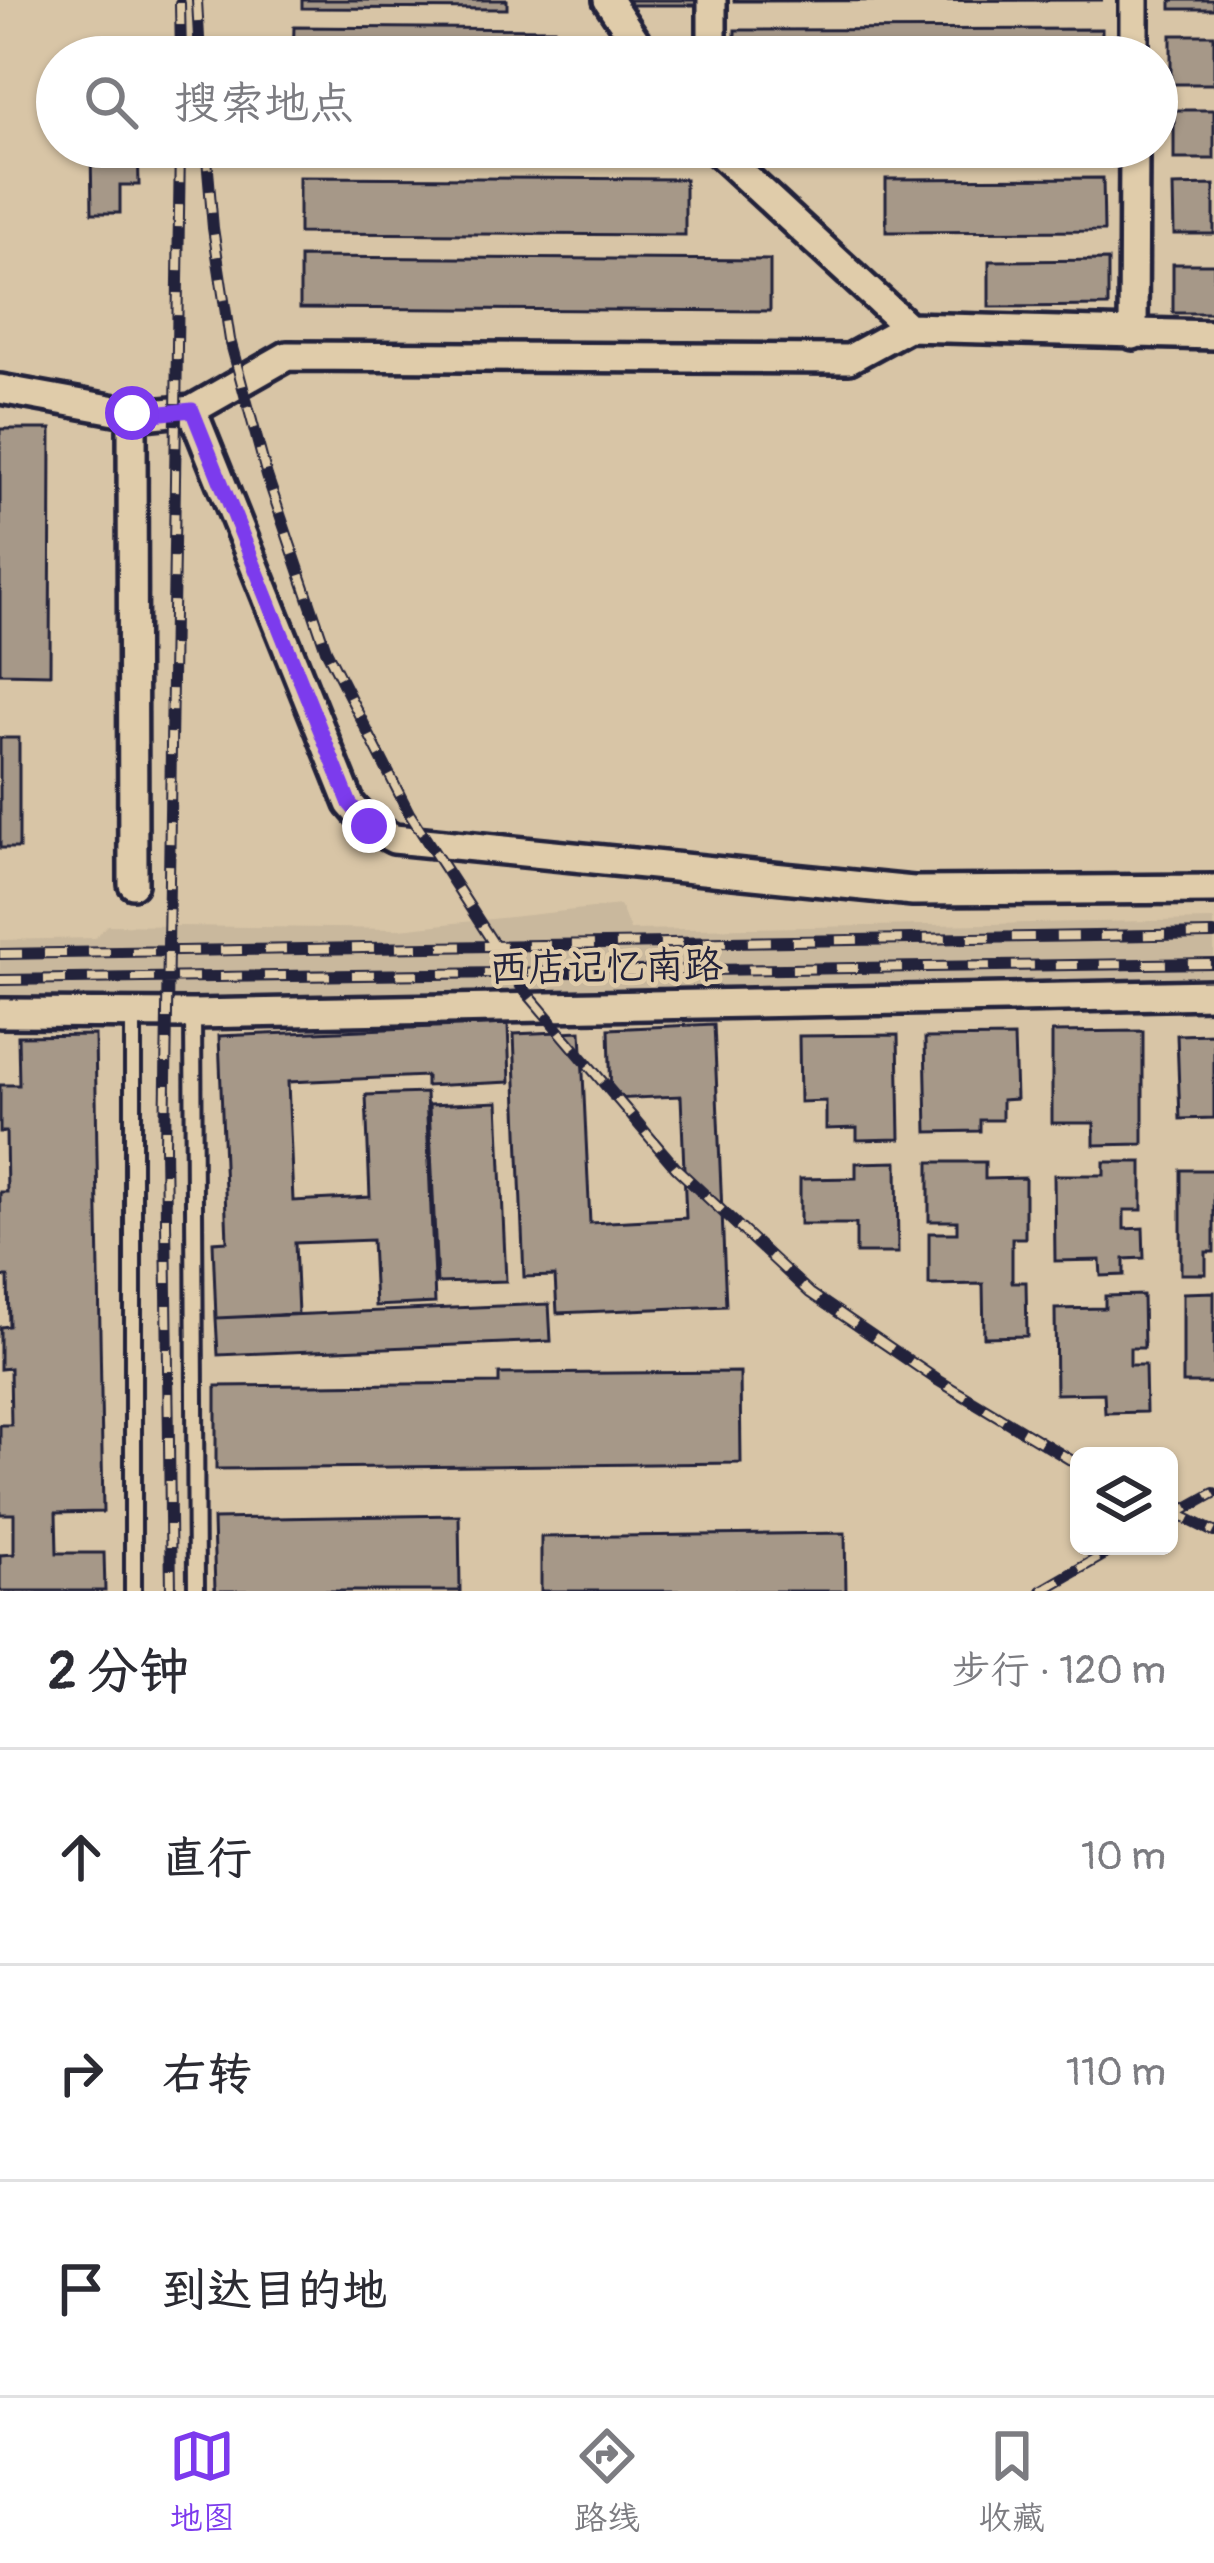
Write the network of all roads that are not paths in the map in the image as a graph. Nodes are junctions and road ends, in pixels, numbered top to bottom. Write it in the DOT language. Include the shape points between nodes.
graph roads {
  1 [pos="608,0"];
  2 [pos="712,0"];
  3 [pos="1134,0"];
  4 [pos="632,36"];
  5 [pos="712,36"];
  6 [pos="1134,36"];
  7 [pos="736,168"];
  8 [pos="1134,168"];
  9 [pos="908,327"];
  10 [pos="1133,335"];
  11 [pos="1214,335"];
  12 [pos="0,389"];
  13 [pos="192,410"];
  14 [pos="132,413"];
  15 [pos="133,884"];
  16 [pos="1214,889"];
  17 [pos="1214,994"];
  18 [pos="0,1013"];
  19 [pos="133,1014"];
  20 [pos="193,1014"];
  21 [pos="133,1591"];
  22 [pos="196,1591"];
  1 -- 4 [label="street"];
  2 -- 5 [label="street"];
  3 -- 6 [label="street"];
  7 -- 9 [label="street"];
  8 -- 10 [label="street"];
  9 -- 10 [label="street"];
  9 -- 13 [label="street" via="849,359 287,356"];
  10 -- 11 [label="street"];
  12 -- 14 [label="street"];
  13 -- 14 [label="street"];
  13 -- 16 [label="street" via="350,804 394,839 913,891"];
  14 -- 15 [label="street"];
  17 -- 20 [label="street, 西店记忆南路"];
  18 -- 19 [label="street, 西店记忆南路"];
  19 -- 20 [label="street, 西店记忆南路"];
  19 -- 21 [label="lane"];
  20 -- 22 [label="lane"];
}
